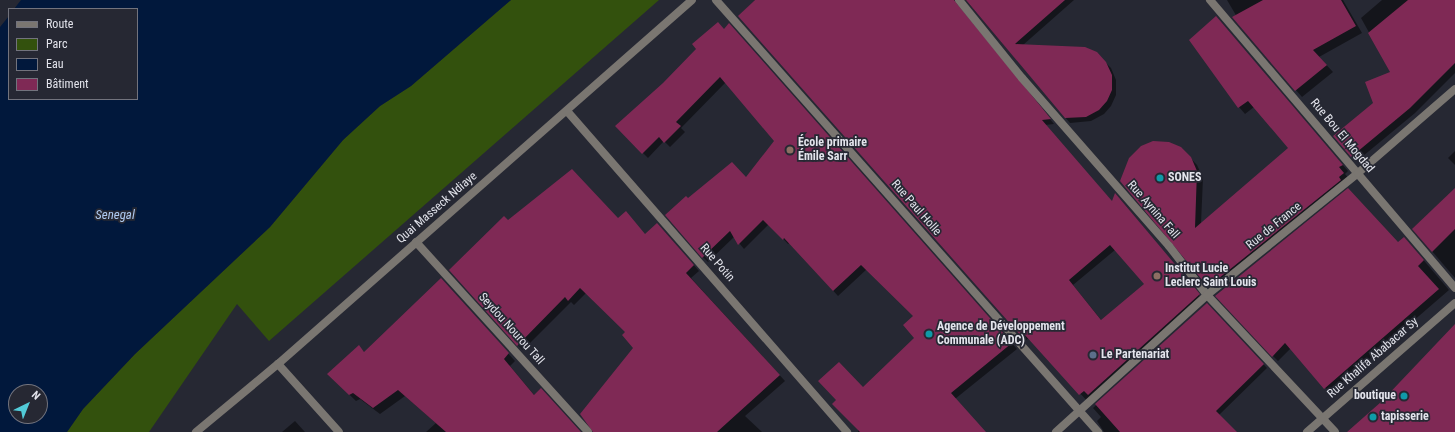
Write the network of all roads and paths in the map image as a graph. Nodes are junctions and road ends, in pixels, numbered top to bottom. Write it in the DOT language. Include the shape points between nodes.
graph roads {
  1 [pos="692,0"];
  2 [pos="716,0"];
  3 [pos="959,0"];
  4 [pos="1210,0"];
  5 [pos="1455,89"];
  6 [pos="567,111"];
  7 [pos="1358,173"];
  8 [pos="416,242"];
  9 [pos="1455,288"];
  10 [pos="1207,295"];
  11 [pos="1455,303"];
  12 [pos="278,364"];
  13 [pos="1080,411"];
  14 [pos="1323,418"];
  15 [pos="196,432"];
  16 [pos="339,432"];
  17 [pos="588,432"];
  18 [pos="847,432"];
  19 [pos="1056,432"];
  20 [pos="1098,432"];
  21 [pos="1307,432"];
  22 [pos="1335,432"];
  1 -- 6 [label="street, Quai Masseck Ndiaye"];
  2 -- 13 [label="street, Rue Paul Holle"];
  3 -- 10 [label="street, Rue Aynina Fall" via="1022,78 1169,246"];
  4 -- 7 [label="street, Rue Bou El Mogdad"];
  5 -- 7 [label="street, Rue de France"];
  6 -- 8 [label="street, Quai Masseck Ndiaye"];
  6 -- 18 [label="street, Rue Potin"];
  7 -- 9 [label="street, Rue Bou El Mogdad"];
  7 -- 10 [label="street, Rue de France"];
  8 -- 12 [label="street, Quai Masseck Ndiaye"];
  8 -- 17 [label="street, Seydou Nourou Tall"];
  10 -- 13 [label="street, Rue de France"];
  10 -- 14 [label="street, Rue Aynina Fall"];
  11 -- 14 [label="street, Rue Khalifa Ababacar Sy"];
  12 -- 15 [label="street, Quai Masseck Ndiaye"];
  12 -- 16 [label="street"];
  13 -- 19 [label="street, Rue de France"];
  13 -- 20 [label="street, Rue Paul Holle"];
  14 -- 21 [label="street, Rue Khalifa Ababacar Sy"];
  14 -- 22 [label="street, Rue Aynina Fall"];
}
